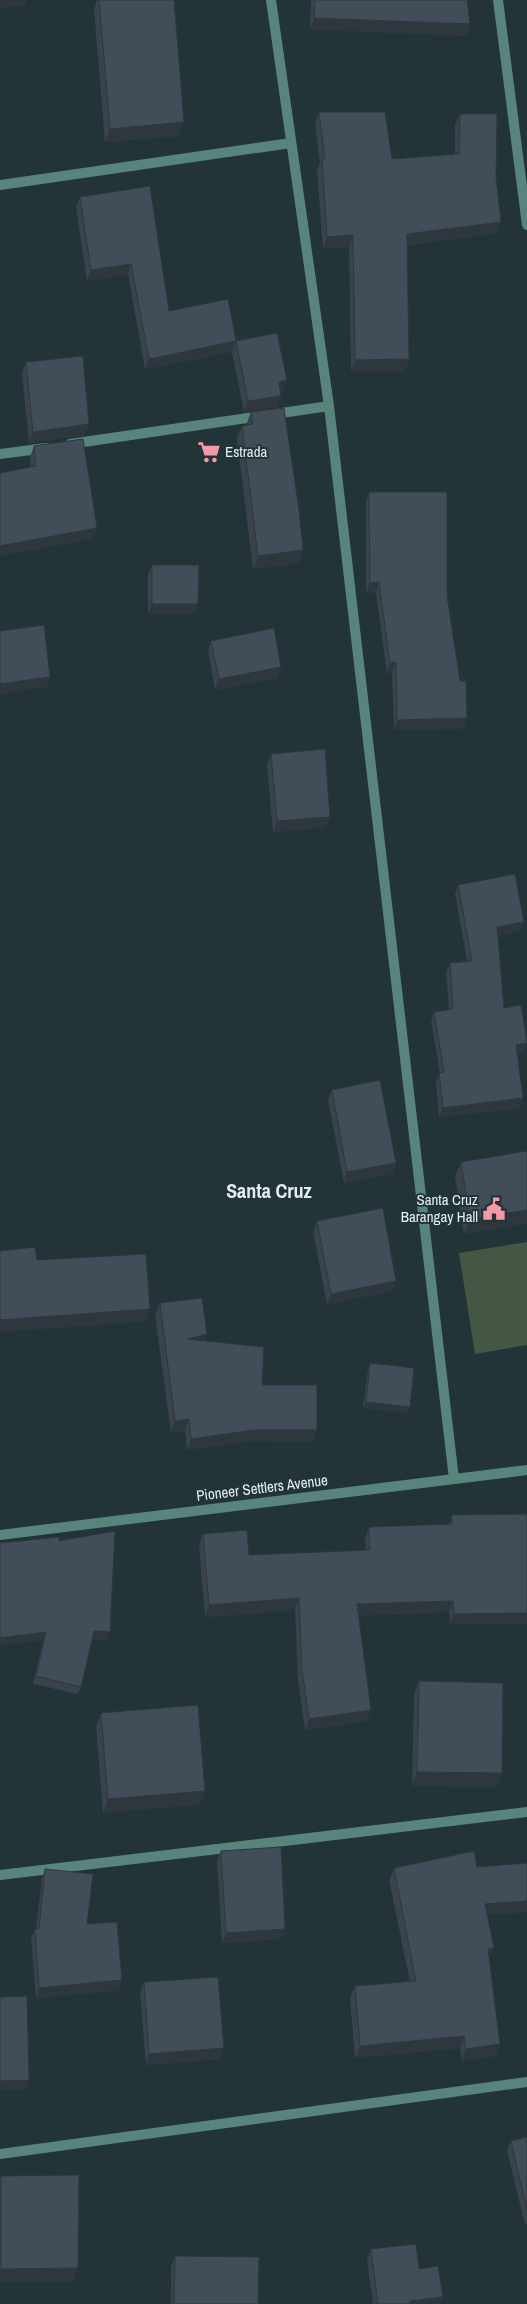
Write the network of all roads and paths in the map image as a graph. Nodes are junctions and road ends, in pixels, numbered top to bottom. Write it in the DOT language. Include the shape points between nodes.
graph roads {
  1 [pos="270,0"];
  2 [pos="498,0"];
  3 [pos="291,143"];
  4 [pos="0,185"];
  5 [pos="527,225"];
  6 [pos="329,406"];
  7 [pos="0,454"];
  8 [pos="527,1470"];
  9 [pos="454,1479"];
  10 [pos="0,1535"];
  11 [pos="527,1812"];
  12 [pos="0,1875"];
  13 [pos="527,2082"];
  14 [pos="0,2154"];
  1 -- 3 [label="street"];
  2 -- 5 [label="street"];
  3 -- 4 [label="street"];
  3 -- 6 [label="street"];
  6 -- 7 [label="street"];
  6 -- 9 [label="street"];
  8 -- 9 [label="street, Pioneer Settlers Avenue"];
  9 -- 10 [label="street, Pioneer Settlers Avenue"];
  11 -- 12 [label="street"];
  13 -- 14 [label="street"];
}
